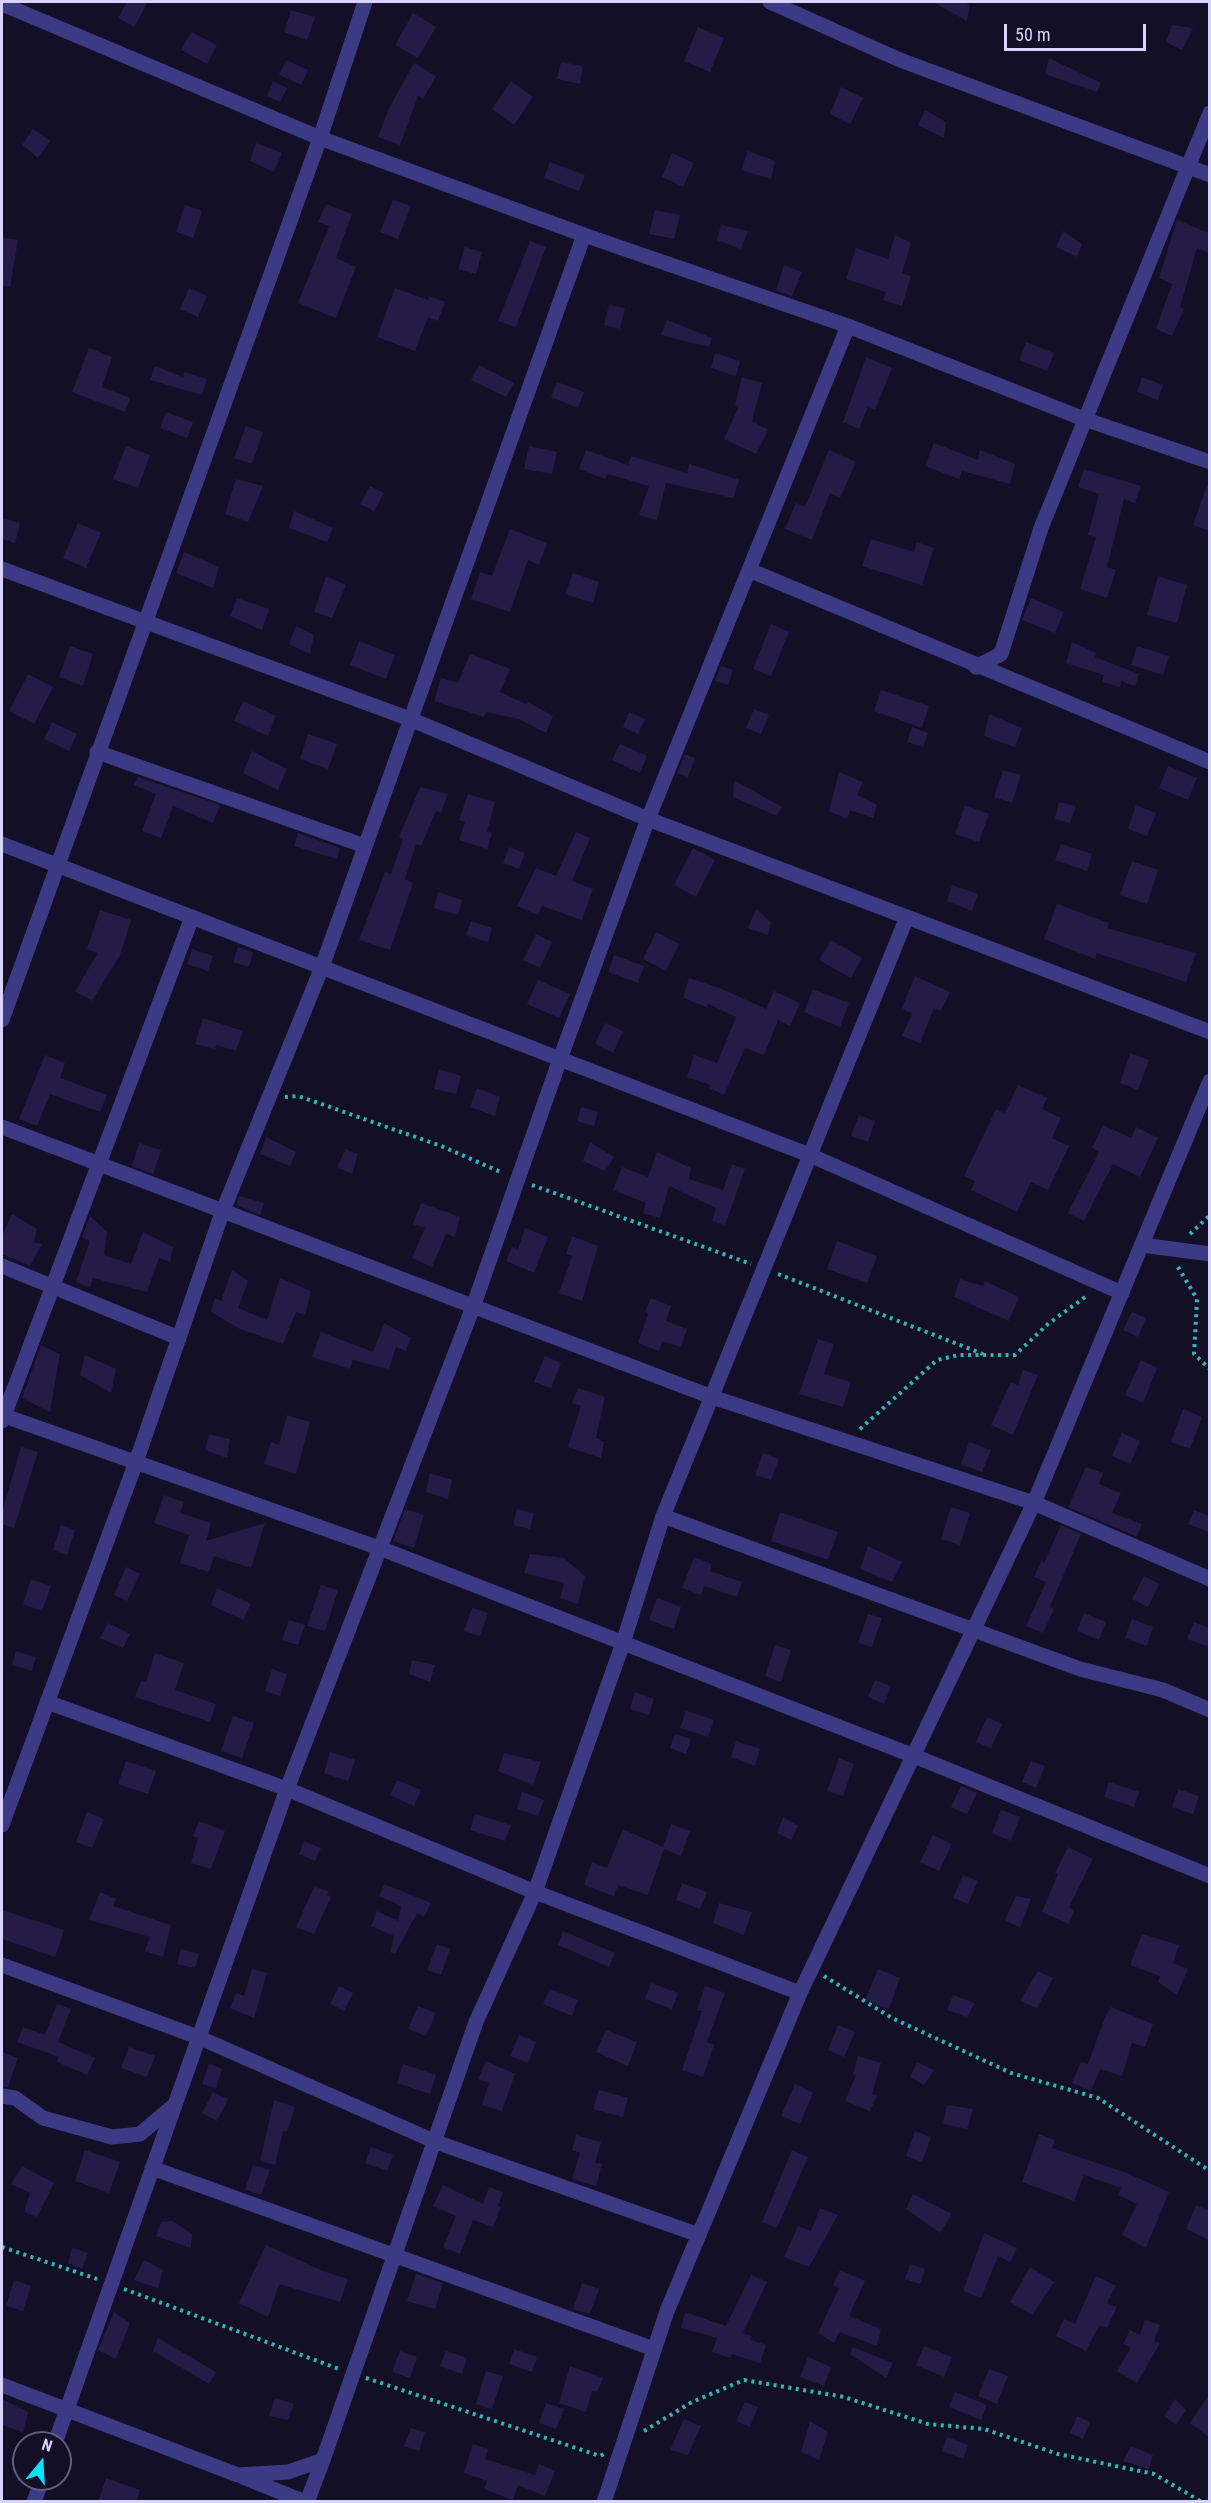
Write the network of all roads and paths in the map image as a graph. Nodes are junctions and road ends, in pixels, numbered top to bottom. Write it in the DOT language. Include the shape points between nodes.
graph roads {
  1 [pos="365,2"];
  2 [pos="770,2"];
  3 [pos="2,4"];
  4 [pos="1209,113"];
  5 [pos="320,138"];
  6 [pos="1187,167"];
  7 [pos="1209,175"];
  8 [pos="584,235"];
  9 [pos="849,326"];
  10 [pos="1084,419"];
  11 [pos="1209,462"];
  12 [pos="2,569"];
  13 [pos="749,570"];
  14 [pos="144,620"];
  15 [pos="976,667"];
  16 [pos="410,719"];
  17 [pos="97,752"];
  18 [pos="1209,762"];
  19 [pos="648,819"];
  20 [pos="2,844"];
  21 [pos="365,846"];
  22 [pos="57,865"];
  23 [pos="192,917"];
  24 [pos="907,917"];
  25 [pos="322,967"];
  26 [pos="2,1020"];
  27 [pos="1209,1032"];
  28 [pos="560,1059"];
  29 [pos="1209,1081"];
  30 [pos="269,1098"];
  31 [pos="2,1127"];
  32 [pos="812,1156"];
  33 [pos="97,1164"];
  34 [pos="518,1180"];
  35 [pos="222,1213"];
  36 [pos="1209,1215"];
  37 [pos="1142,1245"];
  38 [pos="1167,1248"];
  39 [pos="1209,1254"];
  40 [pos="2,1266"];
  41 [pos="765,1269"];
  42 [pos="1103,1284"];
  43 [pos="52,1287"];
  44 [pos="1122,1293"];
  45 [pos="473,1307"];
  46 [pos="179,1338"];
  47 [pos="983,1354"];
  48 [pos="1209,1369"];
  49 [pos="712,1397"];
  50 [pos="2,1417"];
  51 [pos="854,1444"];
  52 [pos="136,1462"];
  53 [pos="1034,1503"];
  54 [pos="663,1516"];
  55 [pos="382,1549"];
  56 [pos="1209,1579"];
  57 [pos="974,1629"];
  58 [pos="623,1643"];
  59 [pos="47,1702"];
  60 [pos="1209,1710"];
  61 [pos="914,1756"];
  62 [pos="287,1789"];
  63 [pos="2,1825"];
  64 [pos="1209,1876"];
  65 [pos="535,1892"];
  66 [pos="2,1965"];
  67 [pos="812,1969"];
  68 [pos="800,1993"];
  69 [pos="198,2037"];
  70 [pos="2,2096"];
  71 [pos="174,2105"];
  72 [pos="436,2142"];
  73 [pos="152,2168"];
  74 [pos="1209,2171"];
  75 [pos="699,2235"];
  76 [pos="2,2247"];
  77 [pos="395,2255"];
  78 [pos="110,2284"];
  79 [pos="654,2349"];
  80 [pos="354,2374"];
  81 [pos="2,2385"];
  82 [pos="67,2411"];
  83 [pos="60,2431"];
  84 [pos="623,2444"];
  85 [pos="323,2460"];
  86 [pos="237,2475"];
  87 [pos="306,2502"];
  88 [pos="604,2502"];
  89 [pos="1202,2502"];
  1 -- 5 [label="street"];
  2 -- 6 [label="street" via="900,60"];
  3 -- 5 [label="street"];
  4 -- 6 [label="street"];
  5 -- 8 [label="street"];
  5 -- 14 [label="street"];
  6 -- 7 [label="street"];
  6 -- 10 [label="street"];
  8 -- 9 [label="street"];
  8 -- 16 [label="street"];
  9 -- 10 [label="street"];
  9 -- 13 [label="street"];
  10 -- 11 [label="street"];
  10 -- 15 [label="street" via="1041,528 1001,654"];
  12 -- 14 [label="street"];
  13 -- 15 [label="street"];
  13 -- 19 [label="street"];
  14 -- 16 [label="street"];
  14 -- 17 [label="street"];
  15 -- 18 [label="street"];
  16 -- 19 [label="street"];
  16 -- 21 [label="street"];
  17 -- 21 [label="street"];
  17 -- 22 [label="street"];
  19 -- 24 [label="street"];
  19 -- 28 [label="street"];
  20 -- 22 [label="street"];
  21 -- 25 [label="street"];
  22 -- 23 [label="street"];
  22 -- 26 [label="street"];
  23 -- 25 [label="street"];
  23 -- 33 [label="street"];
  24 -- 27 [label="street"];
  24 -- 32 [label="street"];
  25 -- 28 [label="street"];
  25 -- 30 [label="street"];
  28 -- 32 [label="street"];
  28 -- 34 [label="street"];
  29 -- 37 [label="street"];
  30 -- 34 [label="path" via="298,1096 441,1146"];
  30 -- 35 [label="street"];
  31 -- 33 [label="street"];
  32 -- 41 [label="street"];
  32 -- 42 [label="street"];
  33 -- 35 [label="street"];
  33 -- 43 [label="street"];
  34 -- 41 [label="path"];
  34 -- 45 [label="street"];
  35 -- 45 [label="street"];
  35 -- 46 [label="street"];
  36 -- 38 [label="path" via="1185,1239"];
  37 -- 38 [label="street"];
  37 -- 44 [label="street"];
  38 -- 39 [label="street"];
  38 -- 48 [label="path" via="1197,1299 1194,1354"];
  40 -- 43 [label="street"];
  41 -- 47 [label="path"];
  41 -- 49 [label="street"];
  42 -- 44 [label="street"];
  42 -- 47 [label="path" via="1049,1323 1015,1355"];
  43 -- 46 [label="street"];
  43 -- 50 [label="street"];
  44 -- 53 [label="street"];
  45 -- 49 [label="street"];
  45 -- 55 [label="street"];
  46 -- 52 [label="street"];
  47 -- 51 [label="path" via="937,1360 858,1431"];
  49 -- 51 [label="street"];
  49 -- 54 [label="street"];
  50 -- 52 [label="street"];
  51 -- 53 [label="street"];
  52 -- 55 [label="street"];
  52 -- 59 [label="street"];
  53 -- 56 [label="street"];
  53 -- 57 [label="street"];
  54 -- 57 [label="street"];
  54 -- 58 [label="street"];
  55 -- 58 [label="street"];
  55 -- 62 [label="street"];
  57 -- 60 [label="street" via="1080,1669 1163,1690"];
  57 -- 61 [label="street"];
  58 -- 61 [label="street"];
  58 -- 65 [label="street"];
  59 -- 62 [label="street"];
  59 -- 63 [label="street"];
  61 -- 64 [label="street"];
  61 -- 67 [label="street"];
  62 -- 65 [label="street"];
  62 -- 69 [label="street"];
  65 -- 68 [label="street"];
  65 -- 72 [label="street" via="476,2022"];
  66 -- 69 [label="street"];
  67 -- 68 [label="street"];
  67 -- 74 [label="path" via="892,2018 1001,2068 1098,2098"];
  68 -- 75 [label="street"];
  69 -- 71 [label="street"];
  69 -- 72 [label="street"];
  70 -- 71 [label="street" via="15,2098 43,2118 112,2137 140,2134"];
  71 -- 73 [label="street"];
  72 -- 75 [label="street"];
  72 -- 77 [label="street"];
  73 -- 77 [label="street"];
  73 -- 78 [label="street"];
  75 -- 79 [label="street"];
  76 -- 78 [label="path"];
  77 -- 79 [label="street"];
  77 -- 80 [label="street"];
  78 -- 80 [label="path"];
  78 -- 82 [label="street"];
  79 -- 84 [label="street"];
  80 -- 84 [label="path" via="600,2456"];
  80 -- 85 [label="street"];
  81 -- 82 [label="street"];
  82 -- 83 [label="street"];
  82 -- 86 [label="street"];
  84 -- 88 [label="street"];
  84 -- 89 [label="path" via="692,2402 744,2380 844,2397 928,2424 984,2428 1058,2454 1154,2474"];
  85 -- 86 [label="street" via="288,2472"];
  85 -- 87 [label="street"];
  86 -- 87 [label="street"];
}
